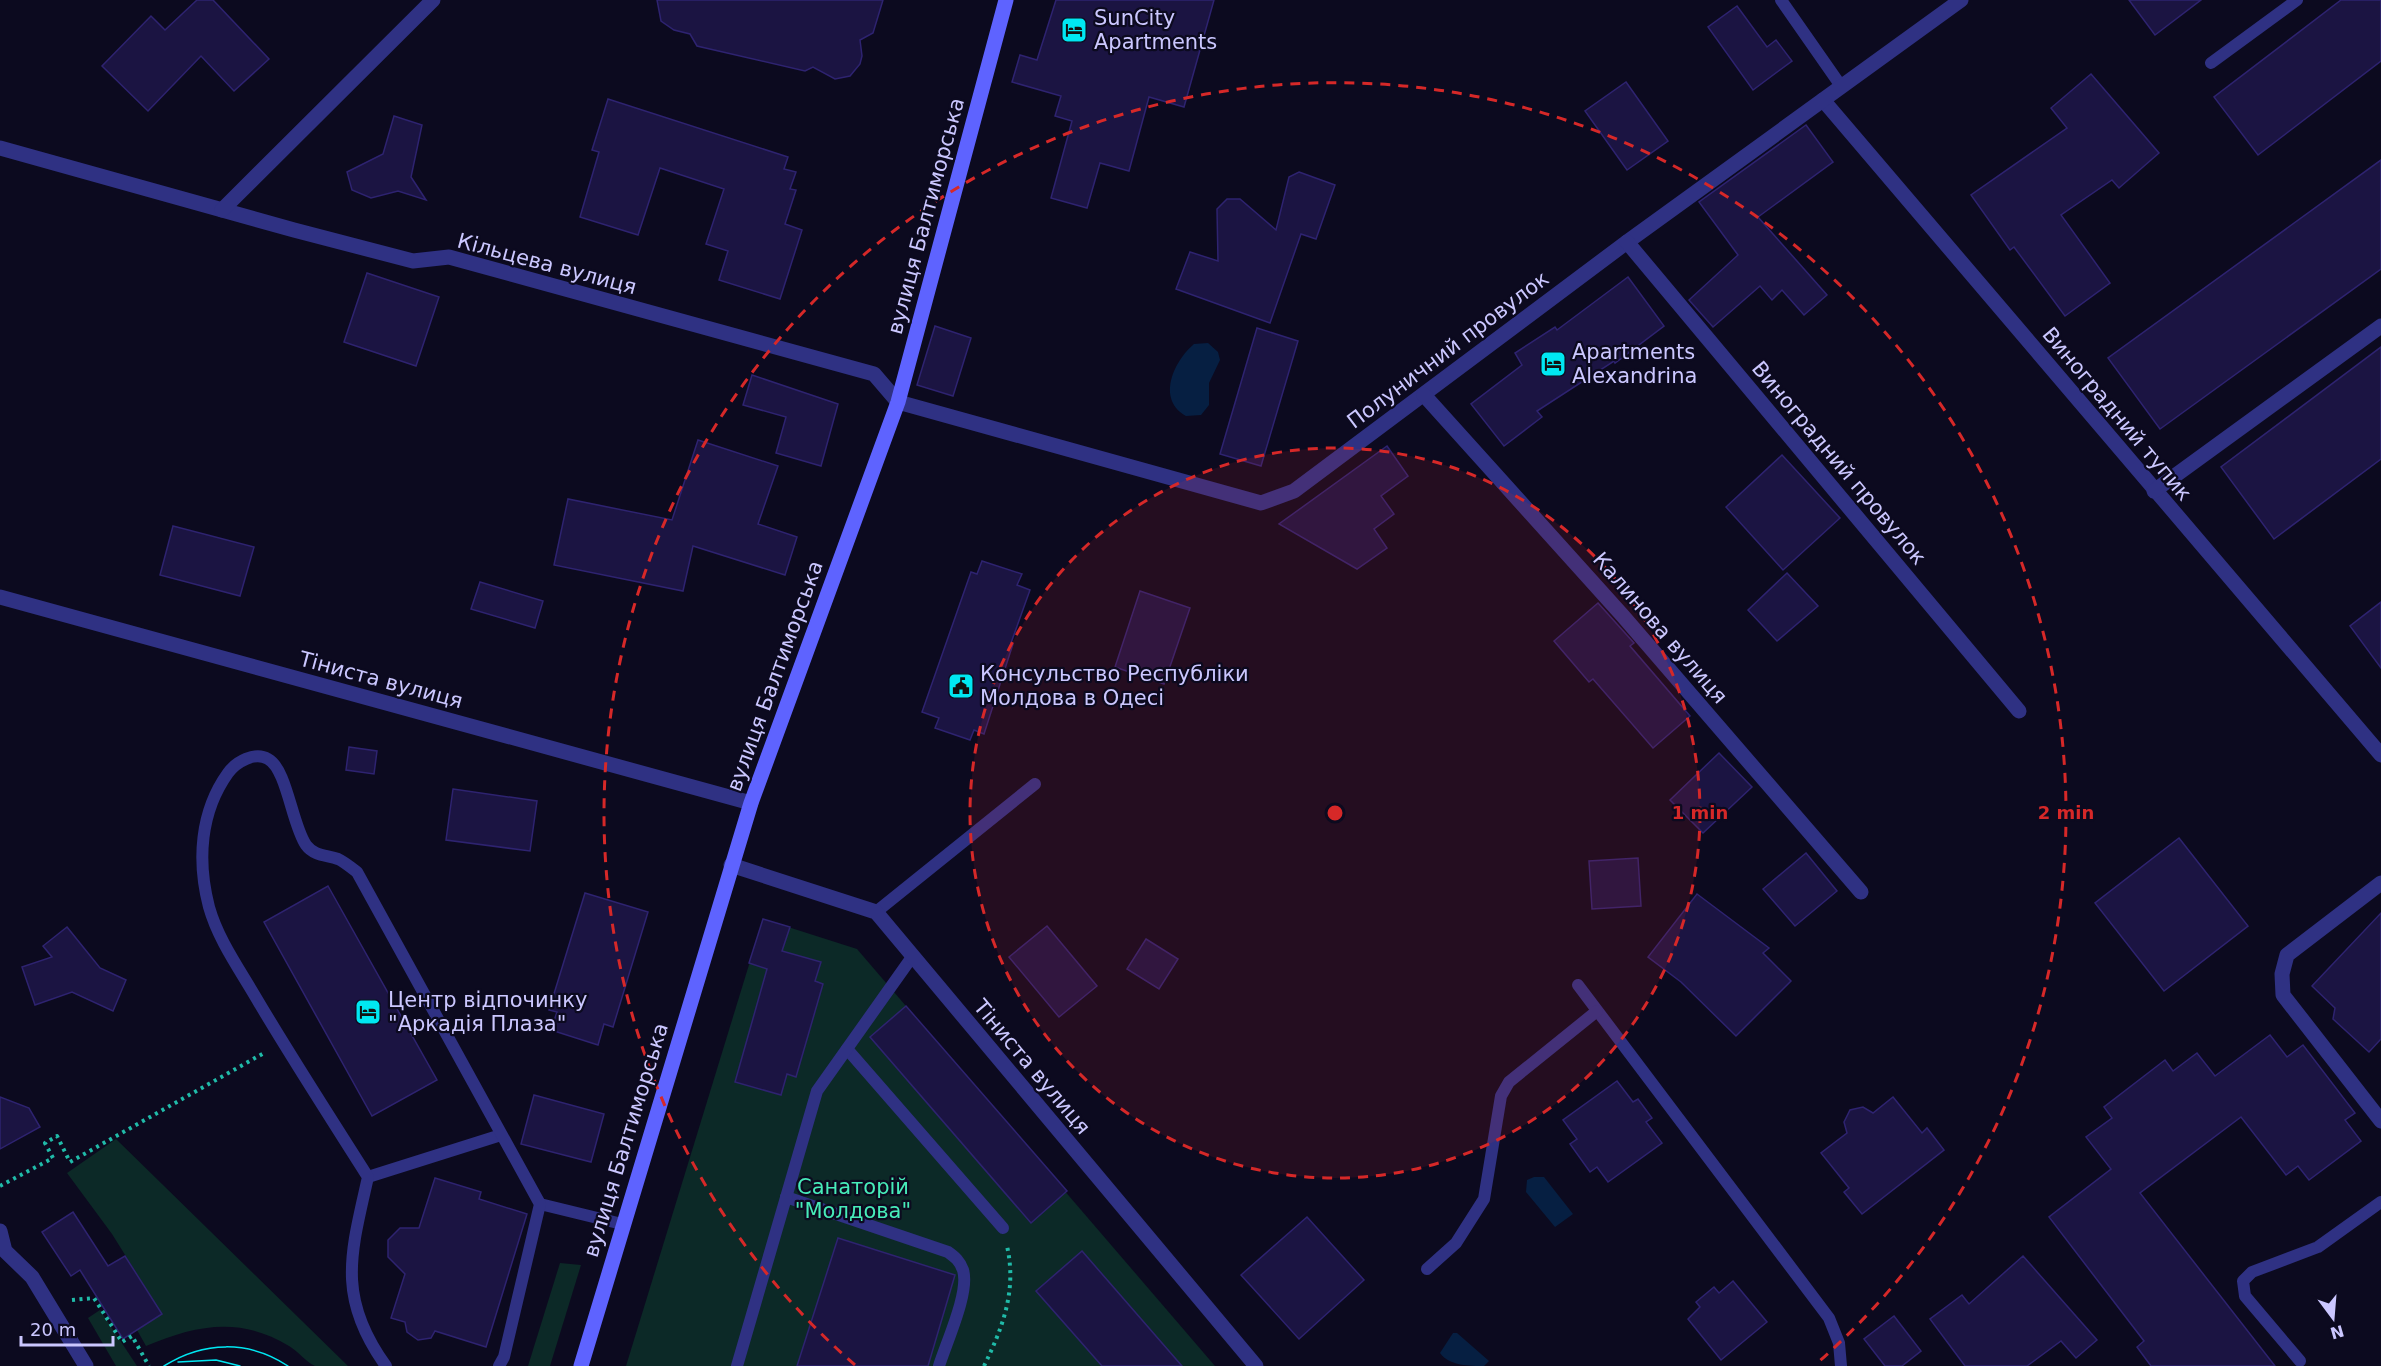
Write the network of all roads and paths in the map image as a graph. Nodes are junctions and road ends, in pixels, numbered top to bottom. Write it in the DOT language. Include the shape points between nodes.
graph roads {
  1 [pos="433,0"];
  2 [pos="1006,0"];
  3 [pos="1781,0"];
  4 [pos="1961,0"];
  5 [pos="2297,0"];
  6 [pos="2211,63"];
  7 [pos="1841,86"];
  8 [pos="1823,100"];
  9 [pos="0,148"];
  10 [pos="222,210"];
  11 [pos="1627,242"];
  12 [pos="2381,326"];
  13 [pos="1424,395"];
  14 [pos="898,402"];
  15 [pos="2154,491"];
  16 [pos="0,597"];
  17 [pos="2019,711"];
  18 [pos="2381,755"];
  19 [pos="1035,784"];
  20 [pos="751,803"];
  21 [pos="731,865"];
  22 [pos="2381,883"];
  23 [pos="1861,892"];
  24 [pos="876,912"];
  25 [pos="912,957"];
  26 [pos="1578,985"];
  27 [pos="1597,1011"];
  28 [pos="283,1043"];
  29 [pos="847,1049"];
  30 [pos="2381,1121"];
  31 [pos="501,1135"];
  32 [pos="368,1177"];
  33 [pos="0,1186"];
  34 [pos="786,1197"];
  35 [pos="2381,1202"];
  36 [pos="540,1204"];
  37 [pos="622,1224"];
  38 [pos="1003,1228"];
  39 [pos="0,1231"];
  40 [pos="3,1250"];
  41 [pos="1427,1269"];
  42 [pos="47,1302"];
  43 [pos="2300,1361"];
  44 [pos="86,1366"];
  45 [pos="149,1366"];
  46 [pos="386,1366"];
  47 [pos="499,1366"];
  48 [pos="581,1366"];
  49 [pos="738,1366"];
  50 [pos="939,1366"];
  51 [pos="984,1366"];
  52 [pos="1256,1366"];
  53 [pos="1841,1366"];
  1 -- 10 [label="street"];
  2 -- 14 [label="main road, вулиця Балтиморська"];
  3 -- 7 [label="lane"];
  4 -- 7 [label="street, Полуничний провулок"];
  5 -- 6 [label="lane"];
  7 -- 8 [label="street, Полуничний провулок"];
  8 -- 11 [label="street, Полуничний провулок"];
  8 -- 15 [label="street, Виноградний тупик"];
  9 -- 10 [label="street, Кільцева вулиця"];
  10 -- 14 [label="street, Кільцева вулиця" via="413,261 448,257 874,375"];
  11 -- 13 [label="street, Полуничний провулок"];
  11 -- 17 [label="street, Виноградний провулок"];
  12 -- 15 [label="street"];
  13 -- 14 [label="street, Полуничний провулок" via="1294,491 1261,503"];
  13 -- 23 [label="street, Калинова вулиця" via="1623,616"];
  14 -- 20 [label="main road, вулиця Балтиморська"];
  15 -- 18 [label="street, Виноградний тупик"];
  16 -- 20 [label="street, Тіниста вулиця"];
  19 -- 24 [label="lane"];
  20 -- 21 [label="main road, вулиця Балтиморська"];
  21 -- 24 [label="street"];
  21 -- 37 [label="main road, вулиця Балтиморська"];
  22 -- 30 [label="street" via="2287,955 2282,974 2283,995"];
  24 -- 25 [label="street, Тіниста вулиця"];
  25 -- 29 [label="lane"];
  25 -- 52 [label="street, Тіниста вулиця"];
  26 -- 27 [label="lane"];
  27 -- 41 [label="lane" via="1509,1082 1502,1096 1484,1199 1456,1243"];
  27 -- 53 [label="lane" via="1829,1318 1839,1343"];
  28 -- 31 [label="lane" via="221,938 209,908 204,879 204,830 210,802 231,768 256,756 268,759 277,769 307,848 340,859 357,873"];
  28 -- 32 [label="lane"];
  28 -- 33 [label="path" via="70,1162 57,1137 45,1143 53,1158"];
  29 -- 34 [label="lane" via="817,1091"];
  29 -- 38 [label="lane"];
  31 -- 32 [label="lane"];
  31 -- 36 [label="lane"];
  32 -- 46 [label="lane" via="351,1256 351,1274 360,1323"];
  34 -- 49 [label="lane"];
  34 -- 50 [label="lane" via="956,1258 964,1272 963,1290"];
  35 -- 43 [label="lane" via="2318,1247 2252,1272 2243,1281 2245,1296"];
  36 -- 37 [label="lane"];
  36 -- 47 [label="lane"];
  37 -- 48 [label="main road, вулиця Балтиморська"];
  38 -- 51 [label="path" via="1010,1258 1010,1289 1006,1316"];
  39 -- 40 [label="street"];
  40 -- 42 [label="street" via="32,1277"];
  42 -- 44 [label="street"];
  42 -- 45 [label="path" via="94,1298 122,1342 132,1336"];
}
